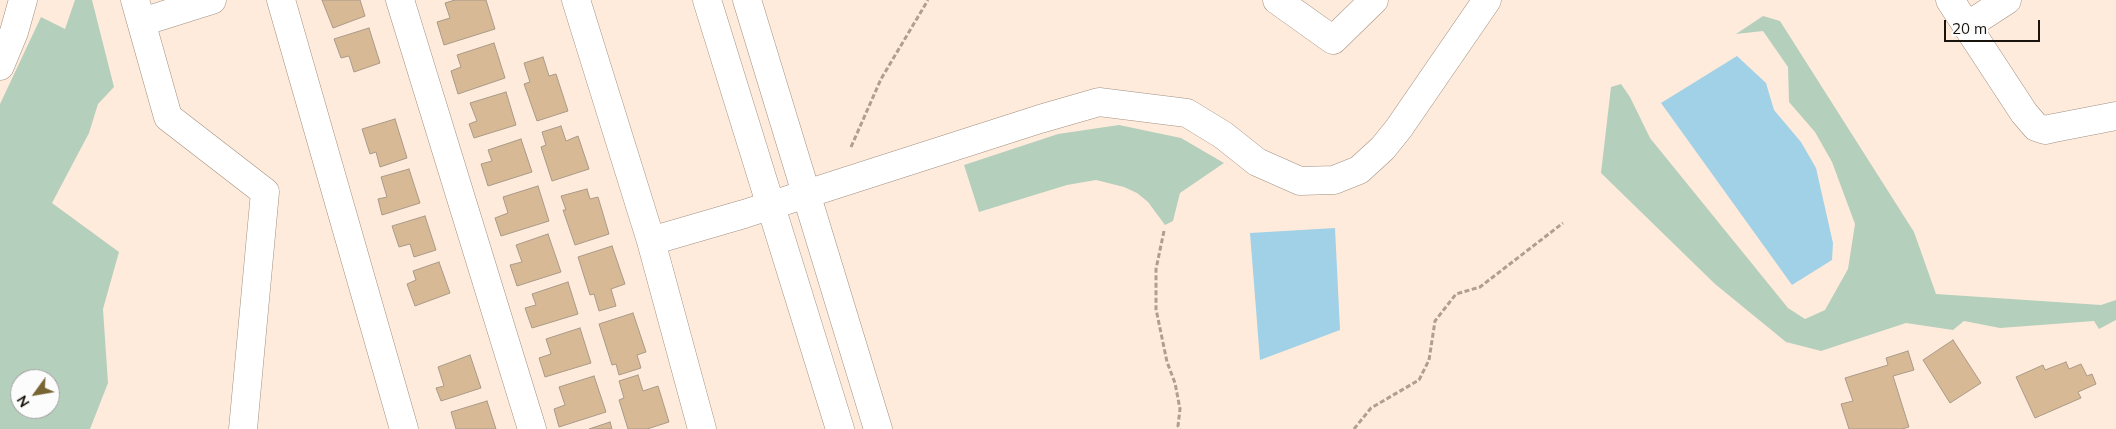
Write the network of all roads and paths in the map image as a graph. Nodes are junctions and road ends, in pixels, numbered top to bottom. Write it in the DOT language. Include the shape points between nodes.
graph roads {
  1 [pos="23,0"];
  2 [pos="212,0"];
  3 [pos="282,0"];
  4 [pos="400,0"];
  5 [pos="576,0"];
  6 [pos="707,0"];
  7 [pos="747,0"];
  8 [pos="928,0"];
  9 [pos="1277,0"];
  10 [pos="1374,0"];
  11 [pos="1487,0"];
  12 [pos="1950,0"];
  13 [pos="2007,0"];
  14 [pos="138,11"];
  15 [pos="1967,26"];
  16 [pos="0,66"];
  17 [pos="2116,116"];
  18 [pos="835,185"];
  19 [pos="806,194"];
  20 [pos="770,205"];
  21 [pos="1563,222"];
  22 [pos="1164,231"];
  23 [pos="651,241"];
  24 [pos="1179,428"];
  25 [pos="243,429"];
  26 [pos="404,429"];
  27 [pos="532,429"];
  28 [pos="702,429"];
  29 [pos="840,429"];
  30 [pos="878,429"];
  31 [pos="1172,429"];
  32 [pos="1354,429"];
  1 -- 16 [label="street"];
  2 -- 14 [label="street"];
  3 -- 26 [label="street"];
  4 -- 27 [label="street"];
  5 -- 23 [label="street"];
  6 -- 20 [label="street"];
  7 -- 19 [label="street"];
  8 -- 18 [label="path" via="880,79"];
  9 -- 10 [label="street" via="1333,40"];
  11 -- 18 [label="street" via="1383,148 1359,170 1334,180 1300,181 1257,162 1223,134 1187,113 1099,102"];
  12 -- 15 [label="street"];
  13 -- 15 [label="street"];
  14 -- 25 [label="street" via="168,116 265,192"];
  15 -- 17 [label="street" via="2036,127 2045,130"];
  18 -- 19 [label="street"];
  19 -- 20 [label="street"];
  19 -- 30 [label="street"];
  20 -- 23 [label="street"];
  20 -- 29 [label="street"];
  21 -- 32 [label="path" via="1480,287 1456,294 1435,321 1429,360 1419,380 1371,408"];
  22 -- 24 [label="path" via="1156,269 1156,309 1180,408"];
  23 -- 28 [label="street"];
  24 -- 31 [label="path"];
}
